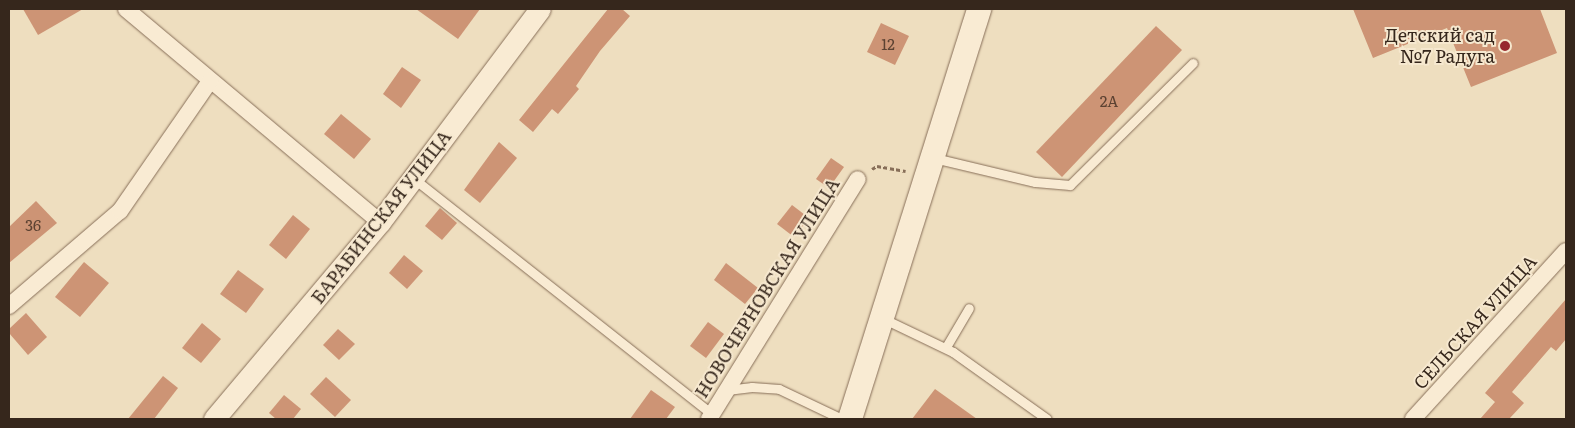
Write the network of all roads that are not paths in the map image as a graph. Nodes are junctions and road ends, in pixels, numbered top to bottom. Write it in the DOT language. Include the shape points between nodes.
graph roads {
  1 [pos="126,9"];
  2 [pos="540,9"];
  3 [pos="979,9"];
  4 [pos="1193,63"];
  5 [pos="210,81"];
  6 [pos="929,167"];
  7 [pos="413,178"];
  8 [pos="858,179"];
  9 [pos="380,222"];
  10 [pos="1566,251"];
  11 [pos="9,306"];
  12 [pos="969,308"];
  13 [pos="882,318"];
  14 [pos="946,348"];
  15 [pos="727,390"];
  16 [pos="711,416"];
  17 [pos="214,419"];
  18 [pos="842,419"];
  19 [pos="850,419"];
  20 [pos="1047,419"];
  21 [pos="1413,419"];
  1 -- 5 [label="street"];
  2 -- 7 [label="street, БАРАБИНСКАЯ УЛИЦА"];
  3 -- 6 [label="main road"];
  4 -- 6 [label="lane" via="1070,184"];
  5 -- 9 [label="street"];
  5 -- 11 [label="street" via="120,210"];
  6 -- 13 [label="main road"];
  7 -- 9 [label="street, БАРАБИНСКАЯ УЛИЦА"];
  7 -- 16 [label="lane"];
  8 -- 15 [label="street, НОВОЧЕРНОВСКАЯ УЛИЦА"];
  9 -- 17 [label="street, БАРАБИНСКАЯ УЛИЦА"];
  10 -- 21 [label="street, СЕЛЬСКАЯ УЛИЦА"];
  12 -- 14 [label="lane"];
  13 -- 14 [label="lane"];
  13 -- 19 [label="main road"];
  14 -- 20 [label="lane"];
  15 -- 16 [label="street, НОВОЧЕРНОВСКАЯ УЛИЦА"];
  15 -- 18 [label="lane" via="752,386 779,389"];
}
